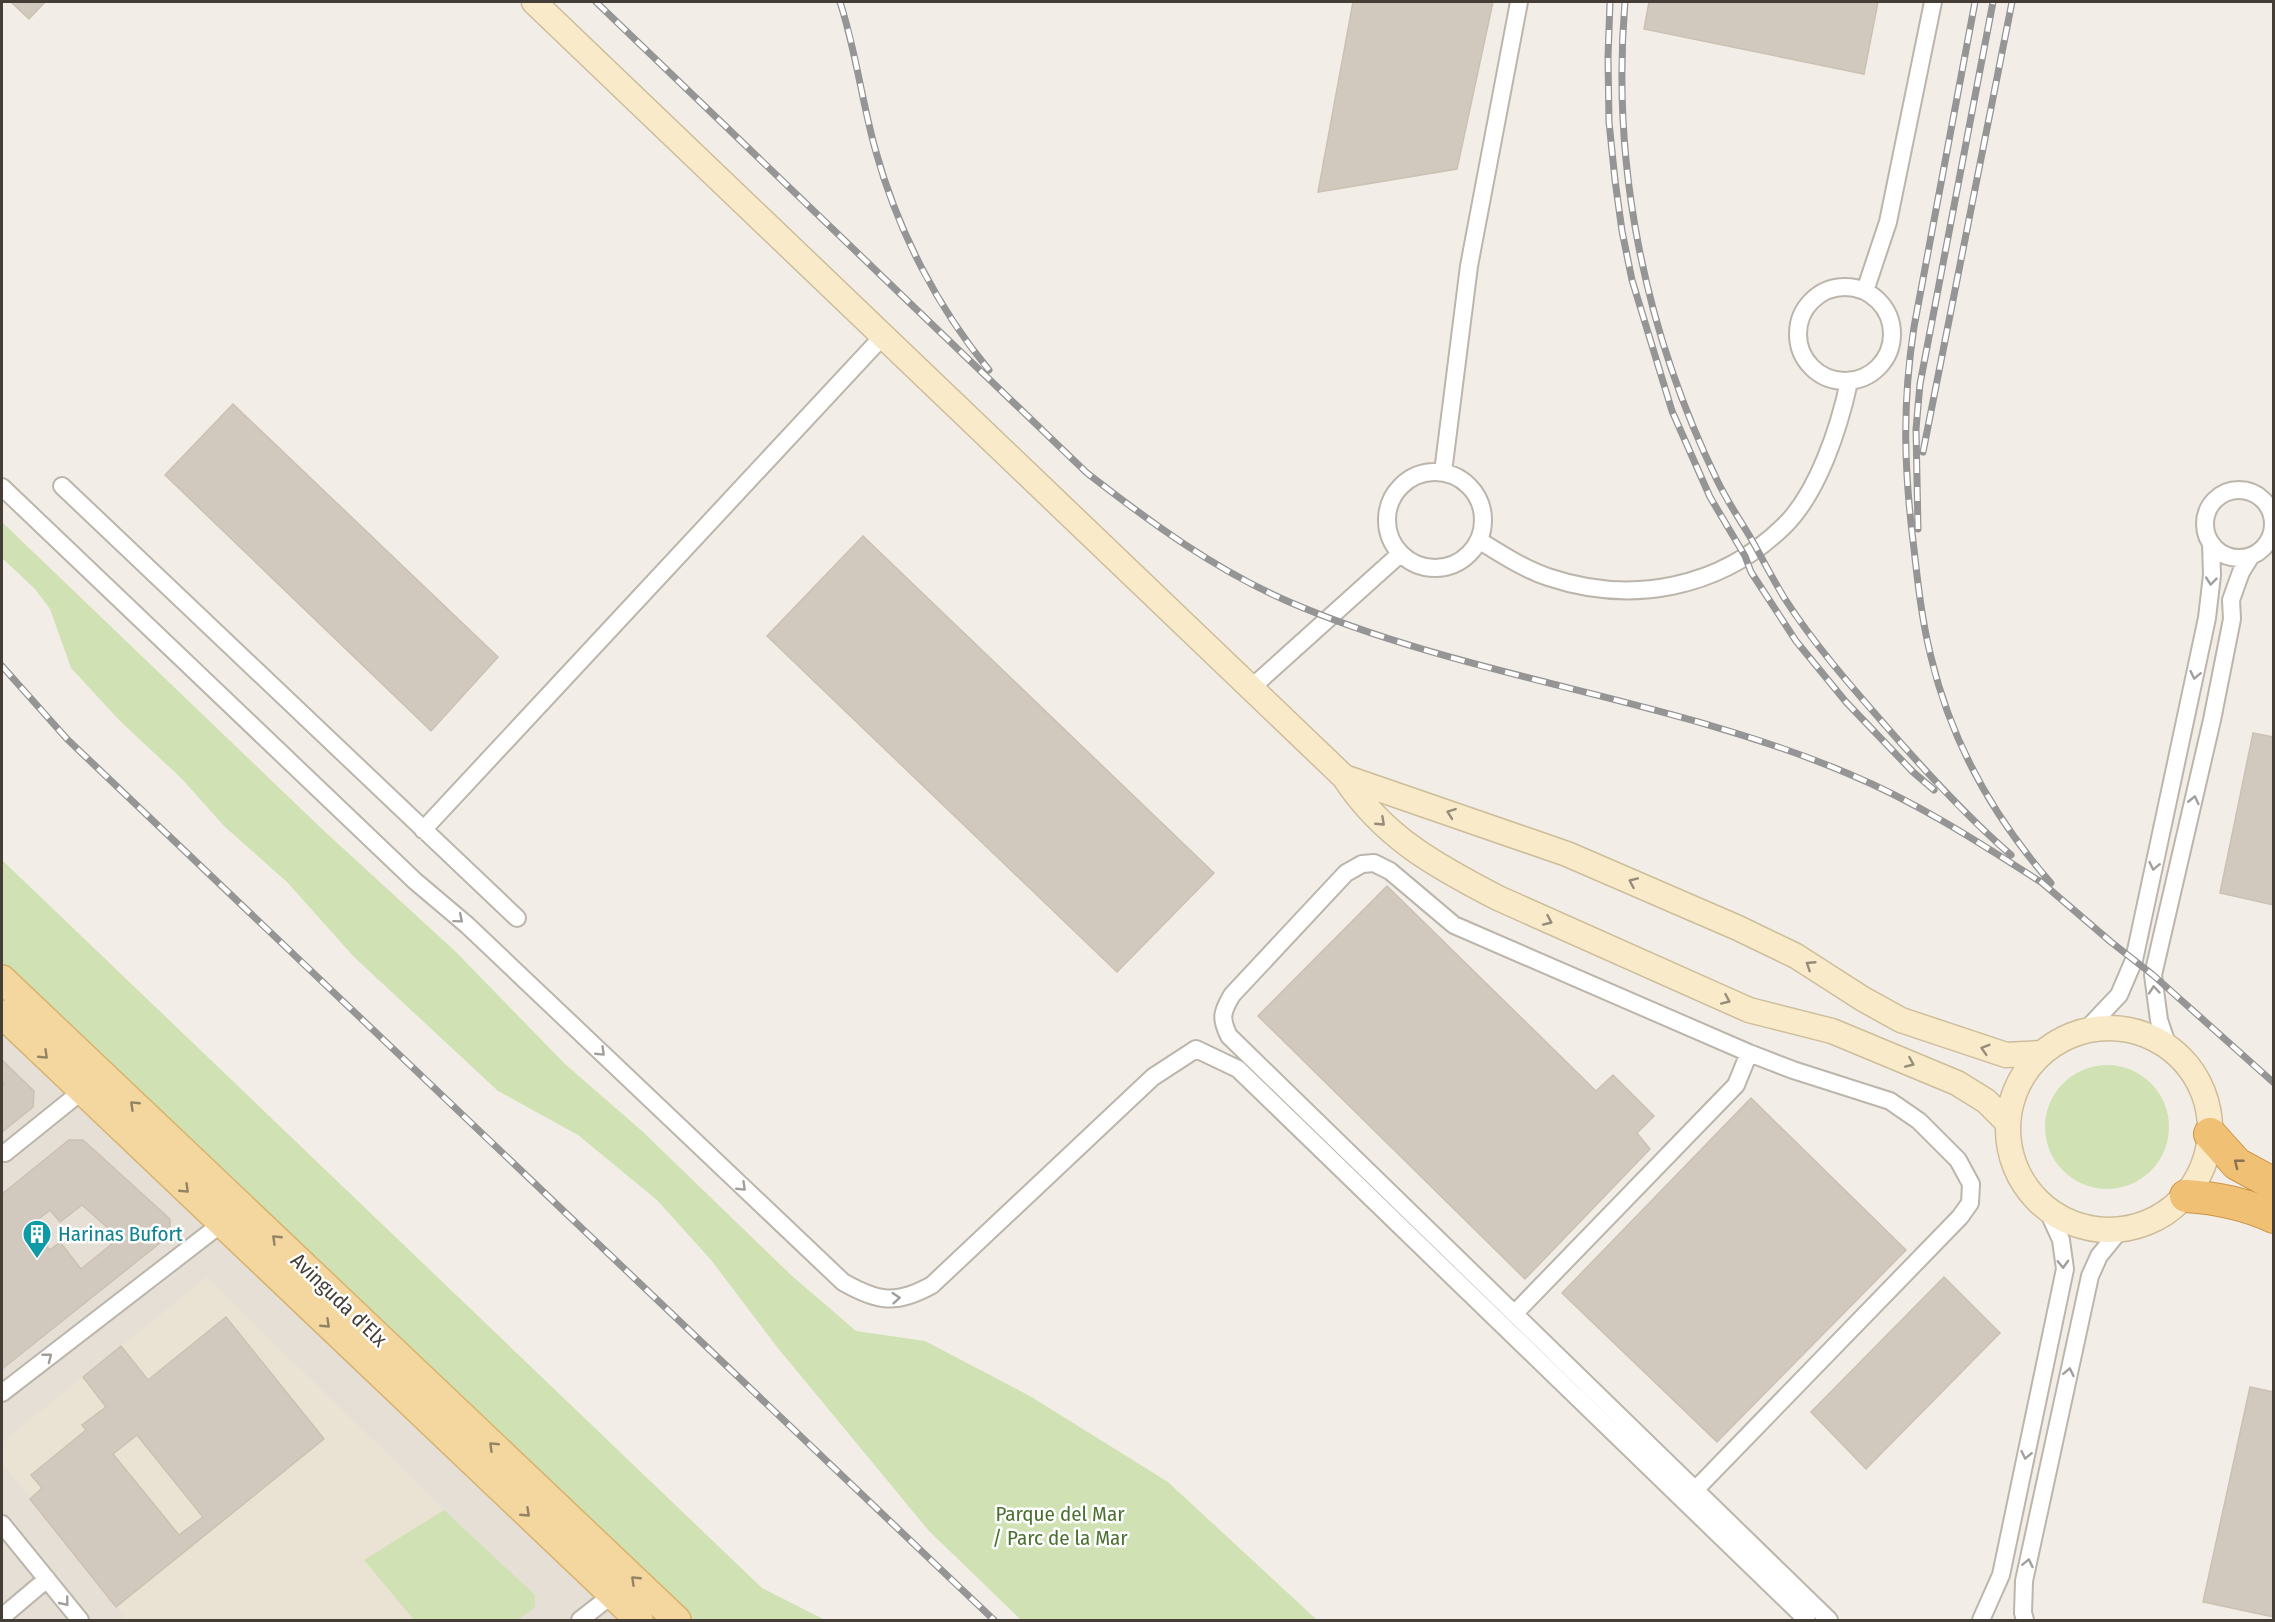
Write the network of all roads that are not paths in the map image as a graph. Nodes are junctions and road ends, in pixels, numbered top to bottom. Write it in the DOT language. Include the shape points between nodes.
graph roads {
  1 [pos="534,2"];
  2 [pos="1519,2"];
  3 [pos="1933,2"];
  4 [pos="1864,291"];
  5 [pos="884,334"];
  6 [pos="1849,382"];
  7 [pos="1443,472"];
  8 [pos="63,486"];
  9 [pos="2,487"];
  10 [pos="1480,541"];
  11 [pos="2211,544"];
  12 [pos="1400,554"];
  13 [pos="2251,556"];
  14 [pos="1250,689"];
  15 [pos="1344,777"];
  16 [pos="423,830"];
  17 [pos="517,918"];
  18 [pos="2,979"];
  19 [pos="2,1014"];
  20 [pos="2085,1031"];
  21 [pos="2168,1047"];
  22 [pos="1749,1053"];
  23 [pos="2042,1053"];
  24 [pos="82,1091"];
  25 [pos="2008,1123"];
  26 [pos="2210,1134"];
  27 [pos="5,1153"];
  28 [pos="2186,1196"];
  29 [pos="2270,1199"];
  30 [pos="2047,1209"];
  31 [pos="221,1224"];
  32 [pos="2120,1230"];
  33 [pos="1515,1313"];
  34 [pos="2,1393"];
  35 [pos="1696,1489"];
  36 [pos="2,1524"];
  37 [pos="47,1580"];
  38 [pos="612,1594"];
  39 [pos="2,1617"];
  40 [pos="80,1620"];
  41 [pos="580,1620"];
  42 [pos="639,1620"];
  43 [pos="677,1620"];
  44 [pos="1807,1620"];
  45 [pos="1829,1620"];
  46 [pos="1981,1620"];
  47 [pos="2025,1620"];
  1 -- 5 [label="street"];
  2 -- 7 [label="street" via="1468,266"];
  3 -- 4 [label="street" via="1888,222"];
  4 -- 6 [label="street" via="1888,315 1891,346 1885,361 1875,371"];
  4 -- 6 [label="street" via="1849,287 1819,294 1807,305 1798,326 1800,350 1807,364 1833,381"];
  5 -- 14 [label="street"];
  5 -- 16 [label="street"];
  6 -- 10 [label="street" via="1831,446 1808,494 1785,525 1718,571 1651,591 1615,591 1546,576"];
  7 -- 10 [label="street" via="1469,485 1478,497 1484,526"];
  7 -- 12 [label="street" via="1415,476 1394,495 1387,524"];
  8 -- 16 [label="street"];
  9 -- 44 [label="street, one-way" via="843,1282 863,1294 888,1299 912,1296 932,1285 1153,1077 1196,1049 1238,1069"];
  10 -- 12 [label="street" via="1458,564 1443,568 1428,568"];
  11 -- 13 [label="street" via="2229,556"];
  11 -- 13 [label="street" via="2204,523 2212,502 2230,490 2251,492 2268,506 2273,524 2267,542"];
  11 -- 20 [label="street, one-way" via="2207,618 2134,960 2119,995"];
  12 -- 14 [label="street"];
  21 -- 13 [label="street, one-way" via="2159,1020 2153,975 2212,720 2232,619 2231,600"];
  14 -- 15 [label="street"];
  23 -- 15 [label="street, one-way" via="2006,1055 1901,1020 1796,956 1610,872"];
  15 -- 25 [label="street, one-way" via="1379,822 1420,854 1468,883 1749,1010 1832,1031 1957,1083 1986,1101"];
  16 -- 17 [label="street"];
  43 -- 18 [label="main road, Avinguda d'Elx, one-way"];
  19 -- 24 [label="main road, Avinguda d'Elx, one-way"];
  20 -- 21 [label="street" via="2114,1028 2142,1034"];
  20 -- 23 [label="street"];
  21 -- 26 [label="street" via="2197,1081 2206,1101"];
  22 -- 33 [label="street" via="1736,1085"];
  22 -- 33 [label="street" via="1454,925 1390,871 1374,863 1362,864 1346,873 1232,995 1223,1010 1229,1036"];
  22 -- 35 [label="street" via="1890,1101 1905,1111 1958,1160 1971,1184 1970,1203"];
  23 -- 25 [label="street" via="2025,1073 2013,1097"];
  24 -- 27 [label="street"];
  24 -- 31 [label="main road, Avinguda d'Elx, one-way"];
  25 -- 30 [label="street" via="2011,1155 2025,1185"];
  26 -- 28 [label="street" via="2203,1167"];
  29 -- 26 [label="highway, one-way"];
  28 -- 29 [label="highway" via="2230,1202"];
  28 -- 32 [label="street" via="2167,1213"];
  30 -- 32 [label="street" via="2094,1230"];
  30 -- 46 [label="street, one-way" via="2061,1240 2065,1269 2001,1575"];
  34 -- 31 [label="street, one-way"];
  31 -- 38 [label="main road, Avinguda d'Elx, one-way"];
  47 -- 32 [label="street, one-way" via="2024,1581 2090,1276 2099,1256"];
  33 -- 35 [label="street"];
  35 -- 45 [label="street"];
  36 -- 37 [label="street"];
  37 -- 39 [label="street"];
  37 -- 40 [label="street, one-way"];
  38 -- 41 [label="street"];
  38 -- 42 [label="main road, Avinguda d'Elx"];
}
